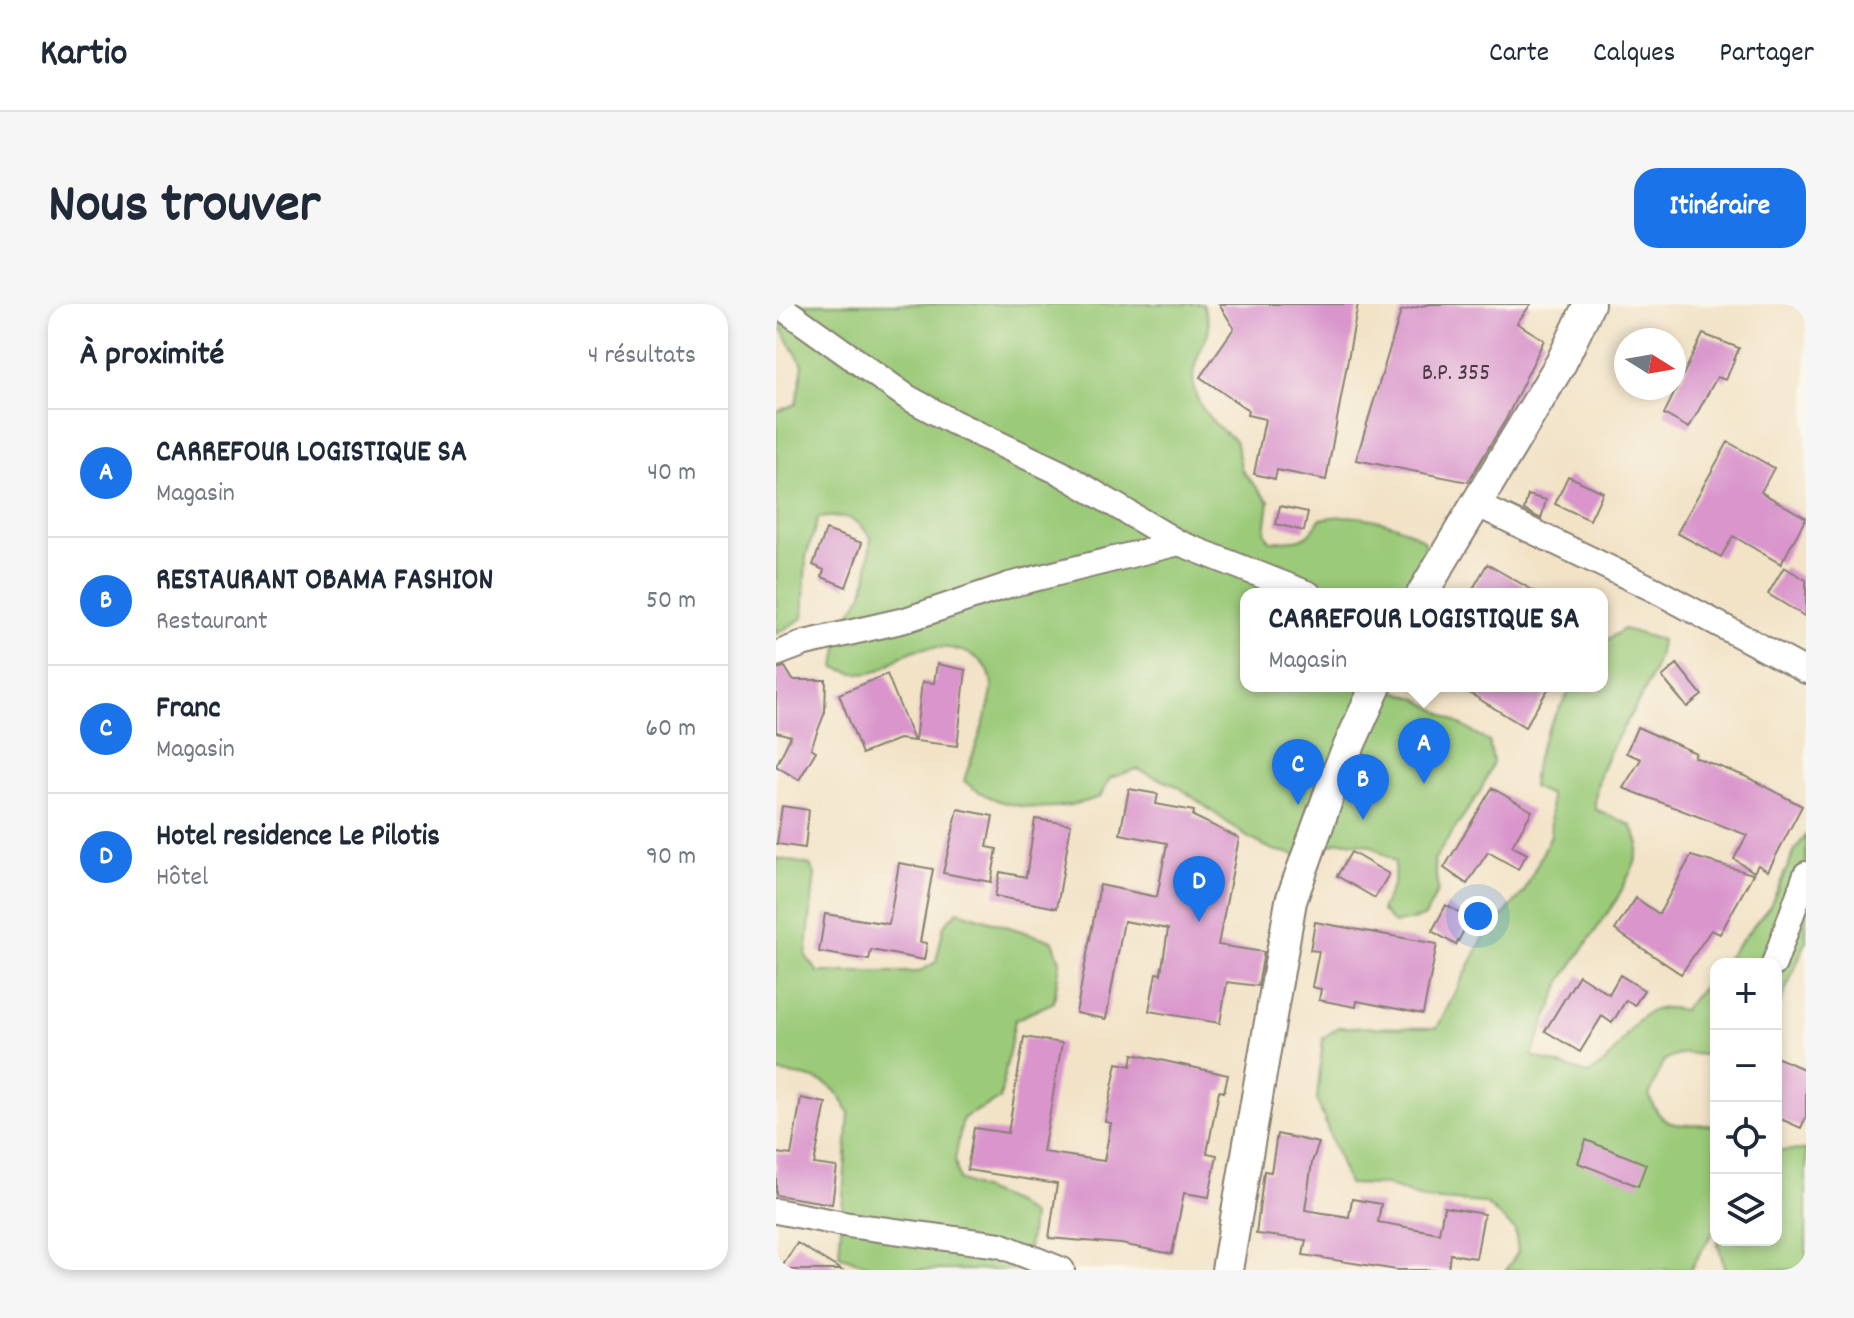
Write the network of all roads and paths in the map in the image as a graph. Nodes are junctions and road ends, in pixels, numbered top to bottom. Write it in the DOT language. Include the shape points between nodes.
graph roads {
  1 [pos="777,304"];
  2 [pos="1589,304"];
  3 [pos="1476,504"];
  4 [pos="1179,543"];
  5 [pos="1294,588"];
  6 [pos="1426,588"];
  7 [pos="776,654"];
  8 [pos="1806,671"];
  9 [pos="1373,692"];
  10 [pos="1806,874"];
  11 [pos="1776,958"];
  12 [pos="776,1211"];
  13 [pos="1062,1270"];
  14 [pos="1227,1270"];
  1 -- 4 [label="street" via="907,397 1061,473"];
  2 -- 3 [label="street" via="1561,363"];
  3 -- 6 [label="street"];
  3 -- 8 [label="street" via="1655,590"];
  4 -- 5 [label="street"];
  4 -- 7 [label="street" via="1035,577 905,620"];
  9 -- 14 [label="street" via="1336,775 1291,901"];
  10 -- 11 [label="street"];
  12 -- 13 [label="street" via="1000,1245"];
}
